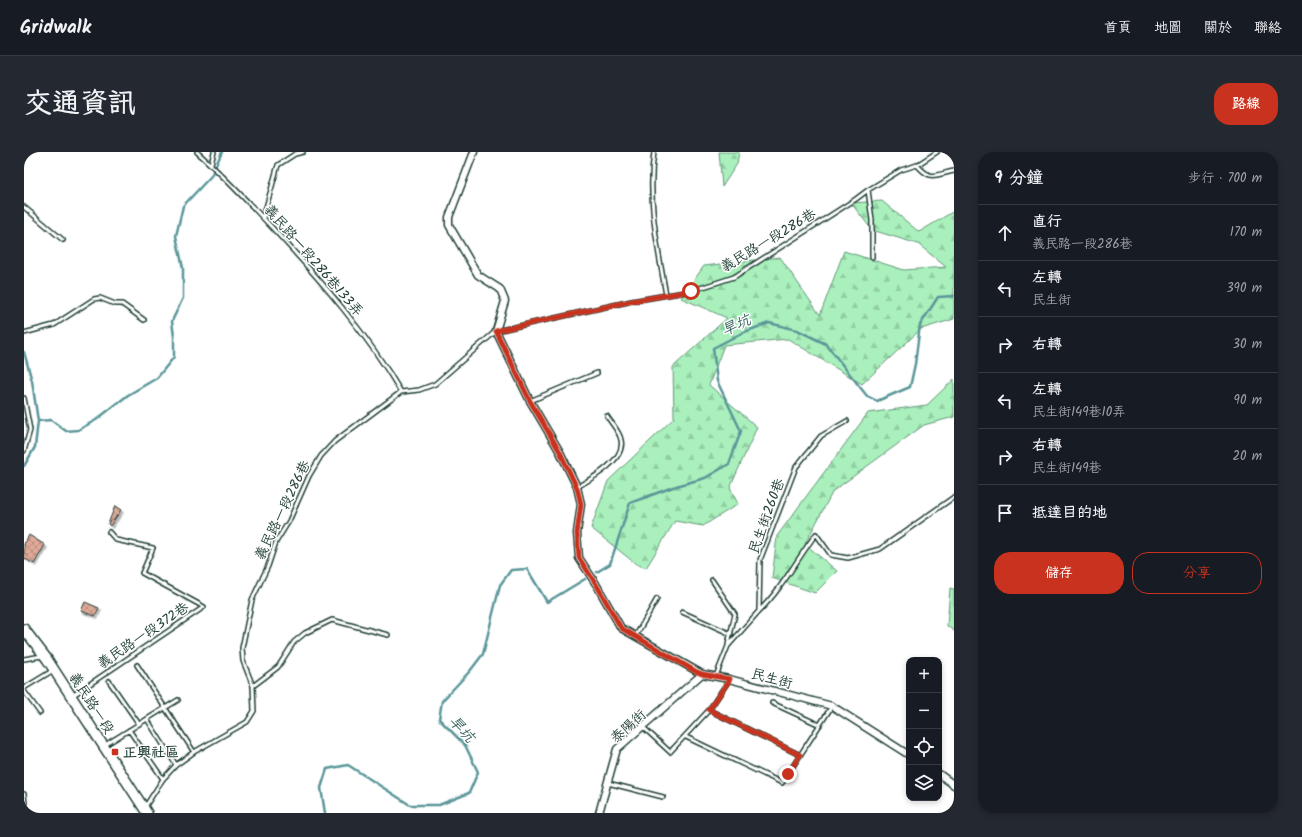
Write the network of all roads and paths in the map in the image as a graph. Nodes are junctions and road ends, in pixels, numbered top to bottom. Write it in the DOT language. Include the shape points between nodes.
graph roads {
  1 [pos="197,152"];
  2 [pos="214,152"];
  3 [pos="303,152"];
  4 [pos="474,152"];
  5 [pos="654,152"];
  6 [pos="937,152"];
  7 [pos="211,165"];
  8 [pos="917,165"];
  9 [pos="954,171"];
  10 [pos="868,190"];
  11 [pos="24,207"];
  12 [pos="263,218"];
  13 [pos="64,240"];
  14 [pos="872,257"];
  15 [pos="666,295"];
  16 [pos="144,320"];
  17 [pos="496,331"];
  18 [pos="24,333"];
  19 [pos="597,373"];
  20 [pos="401,392"];
  21 [pos="24,398"];
  22 [pos="530,401"];
  23 [pos="607,416"];
  24 [pos="847,420"];
  25 [pos="24,451"];
  26 [pos="577,488"];
  27 [pos="954,497"];
  28 [pos="109,532"];
  29 [pos="712,580"];
  30 [pos="657,599"];
  31 [pos="759,611"];
  32 [pos="682,612"];
  33 [pos="24,629"];
  34 [pos="730,634"];
  35 [pos="388,635"];
  36 [pos="635,636"];
  37 [pos="728,646"];
  38 [pos="44,656"];
  39 [pos="24,660"];
  40 [pos="137,665"];
  41 [pos="53,670"];
  42 [pos="702,674"];
  43 [pos="716,676"];
  44 [pos="730,679"];
  45 [pos="109,680"];
  46 [pos="253,686"];
  47 [pos="24,690"];
  48 [pos="71,697"];
  49 [pos="178,700"];
  50 [pos="772,703"];
  51 [pos="832,706"];
  52 [pos="165,708"];
  53 [pos="709,710"];
  54 [pos="40,713"];
  55 [pos="147,719"];
  56 [pos="139,724"];
  57 [pos="820,725"];
  58 [pos="643,728"];
  59 [pos="128,730"];
  60 [pos="686,737"];
  61 [pos="103,746"];
  62 [pos="194,752"];
  63 [pos="906,753"];
  64 [pos="800,755"];
  65 [pos="176,765"];
  66 [pos="942,776"];
  67 [pos="163,779"];
  68 [pos="606,783"];
  69 [pos="954,785"];
  70 [pos="24,794"];
  71 [pos="663,797"];
  72 [pos="146,811"];
  73 [pos="26,813"];
  74 [pos="599,813"];
  1 -- 7 [label="lane, 義民路一段286巷133弄"];
  2 -- 7 [label="lane"];
  3 -- 12 [label="lane" via="278,165"];
  4 -- 17 [label="street" via="449,216 449,225 478,275 500,289 505,302"];
  5 -- 15 [label="lane" via="652,179 655,227"];
  6 -- 8 [label="lane, 義民路一段286巷"];
  7 -- 12 [label="lane, 義民路一段286巷133弄"];
  8 -- 9 [label="lane" via="925,174 931,176"];
  8 -- 10 [label="lane, 義民路一段286巷" via="901,170"];
  10 -- 14 [label="lane" via="872,220"];
  10 -- 15 [label="lane, 義民路一段286巷" via="734,277 691,291"];
  11 -- 13 [label="lane"];
  12 -- 20 [label="lane, 義民路一段286巷133弄" via="344,309 381,358"];
  15 -- 17 [label="lane, 義民路一段286巷"];
  16 -- 18 [label="lane" via="122,304 100,298 94,299 54,325"];
  17 -- 20 [label="lane, 義民路一段286巷" via="435,384 420,390"];
  17 -- 22 [label="street, 民生街"];
  19 -- 22 [label="lane"];
  20 -- 46 [label="lane, 義民路一段286巷" via="335,441 321,456 309,476 289,521 276,542 252,600 242,648 243,661"];
  21 -- 25 [label="lane" via="30,430"];
  22 -- 26 [label="street, 民生街" via="560,452"];
  23 -- 26 [label="lane" via="621,438 622,447 607,468"];
  24 -- 31 [label="lane, 民生街260巷" via="821,436 796,467 760,560"];
  26 -- 36 [label="street, 民生街" via="581,504 577,533 579,558 621,628"];
  27 -- 31 [label="lane" via="880,549 848,558 831,555 816,534 774,596"];
  28 -- 48 [label="lane, 義民路一段372巷" via="116,540 153,548 142,573 204,607"];
  29 -- 34 [label="lane" via="735,614"];
  30 -- 36 [label="lane"];
  31 -- 37 [label="lane"];
  32 -- 34 [label="lane"];
  33 -- 38 [label="street, 義民路一段"];
  34 -- 37 [label="lane"];
  35 -- 46 [label="lane" via="332,620 305,633 294,642 278,667"];
  36 -- 42 [label="street, 民生街"];
  37 -- 43 [label="lane"];
  38 -- 39 [label="lane"];
  38 -- 41 [label="street, 義民路一段"];
  40 -- 52 [label="lane"];
  41 -- 47 [label="lane"];
  41 -- 48 [label="street, 義民路一段"];
  42 -- 43 [label="street, 民生街"];
  42 -- 58 [label="street, 泰陽街"];
  43 -- 44 [label="street, 民生街"];
  44 -- 51 [label="street, 民生街"];
  44 -- 53 [label="lane"];
  45 -- 56 [label="lane"];
  46 -- 62 [label="lane, 義民路一段286巷" via="254,711 247,722"];
  47 -- 54 [label="lane"];
  48 -- 61 [label="street, 義民路一段"];
  49 -- 52 [label="lane"];
  50 -- 57 [label="lane"];
  51 -- 57 [label="lane"];
  51 -- 63 [label="street, 民生街"];
  52 -- 55 [label="lane"];
  52 -- 62 [label="lane"];
  53 -- 60 [label="lane"];
  53 -- 64 [label="lane"];
  55 -- 56 [label="lane"];
  55 -- 65 [label="lane"];
  56 -- 59 [label="lane"];
  57 -- 64 [label="lane"];
  58 -- 60 [label="lane" via="670,752"];
  58 -- 68 [label="street, 泰陽街" via="617,749"];
  59 -- 61 [label="lane"];
  59 -- 67 [label="lane"];
  60 -- 64 [label="lane" via="782,783"];
  61 -- 72 [label="street, 義民路一段"];
  62 -- 65 [label="lane, 義民路一段286巷"];
  65 -- 67 [label="lane, 義民路一段286巷"];
  66 -- 69 [label="street"];
  67 -- 72 [label="lane, 義民路一段286巷"];
  68 -- 71 [label="lane"];
  68 -- 74 [label="street, 泰陽街"];
  70 -- 73 [label="lane"];
}
